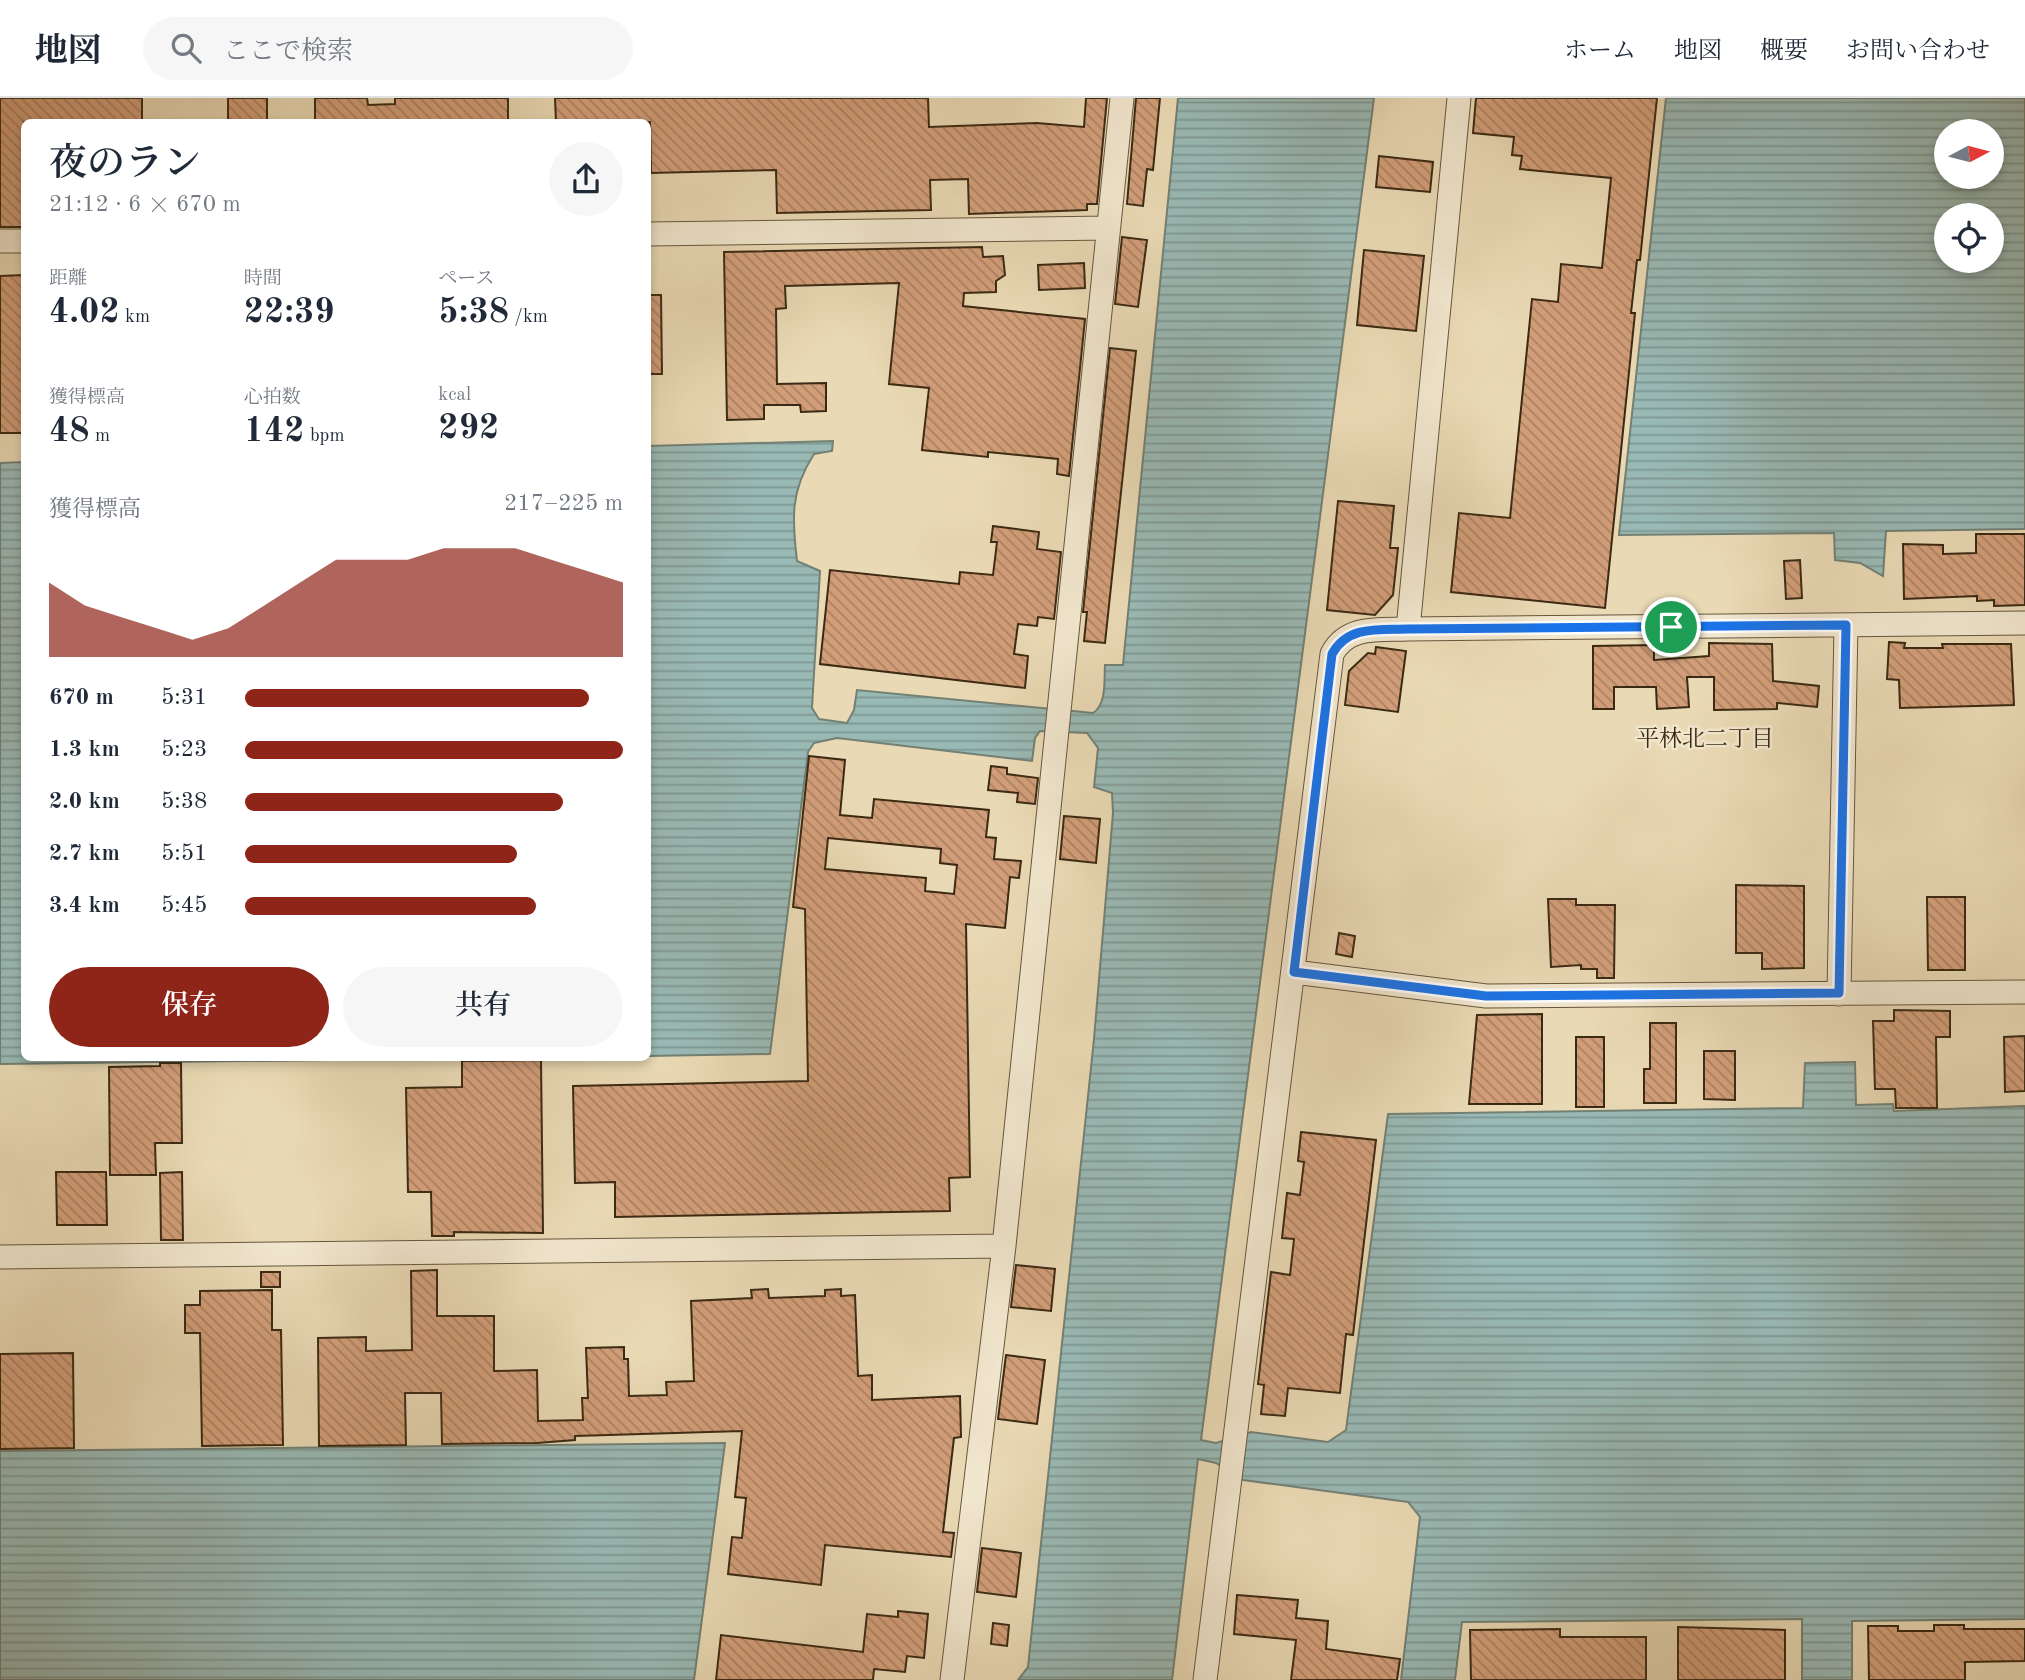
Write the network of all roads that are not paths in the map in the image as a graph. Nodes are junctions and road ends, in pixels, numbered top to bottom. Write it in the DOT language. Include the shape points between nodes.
graph roads {
  1 [pos="1122,98"];
  2 [pos="1459,98"];
  3 [pos="1108,228"];
  4 [pos="651,234"];
  5 [pos="0,241"];
  6 [pos="21,241"];
  7 [pos="2025,624"];
  8 [pos="1846,625"];
  9 [pos="1408,629"];
  10 [pos="1294,972"];
  11 [pos="2025,992"];
  12 [pos="1839,993"];
  13 [pos="1004,1246"];
  14 [pos="0,1257"];
  15 [pos="952,1680"];
  16 [pos="1205,1680"];
  1 -- 3 [label="street"];
  2 -- 9 [label="street"];
  3 -- 4 [label="street"];
  3 -- 13 [label="street"];
  5 -- 6 [label="street"];
  7 -- 8 [label="street"];
  8 -- 9 [label="street"];
  8 -- 12 [label="street"];
  9 -- 10 [label="street" via="1355,632 1337,644 1332,654"];
  10 -- 12 [label="street" via="1486,996"];
  10 -- 16 [label="street"];
  11 -- 12 [label="street"];
  13 -- 14 [label="street"];
  13 -- 15 [label="street"];
}
